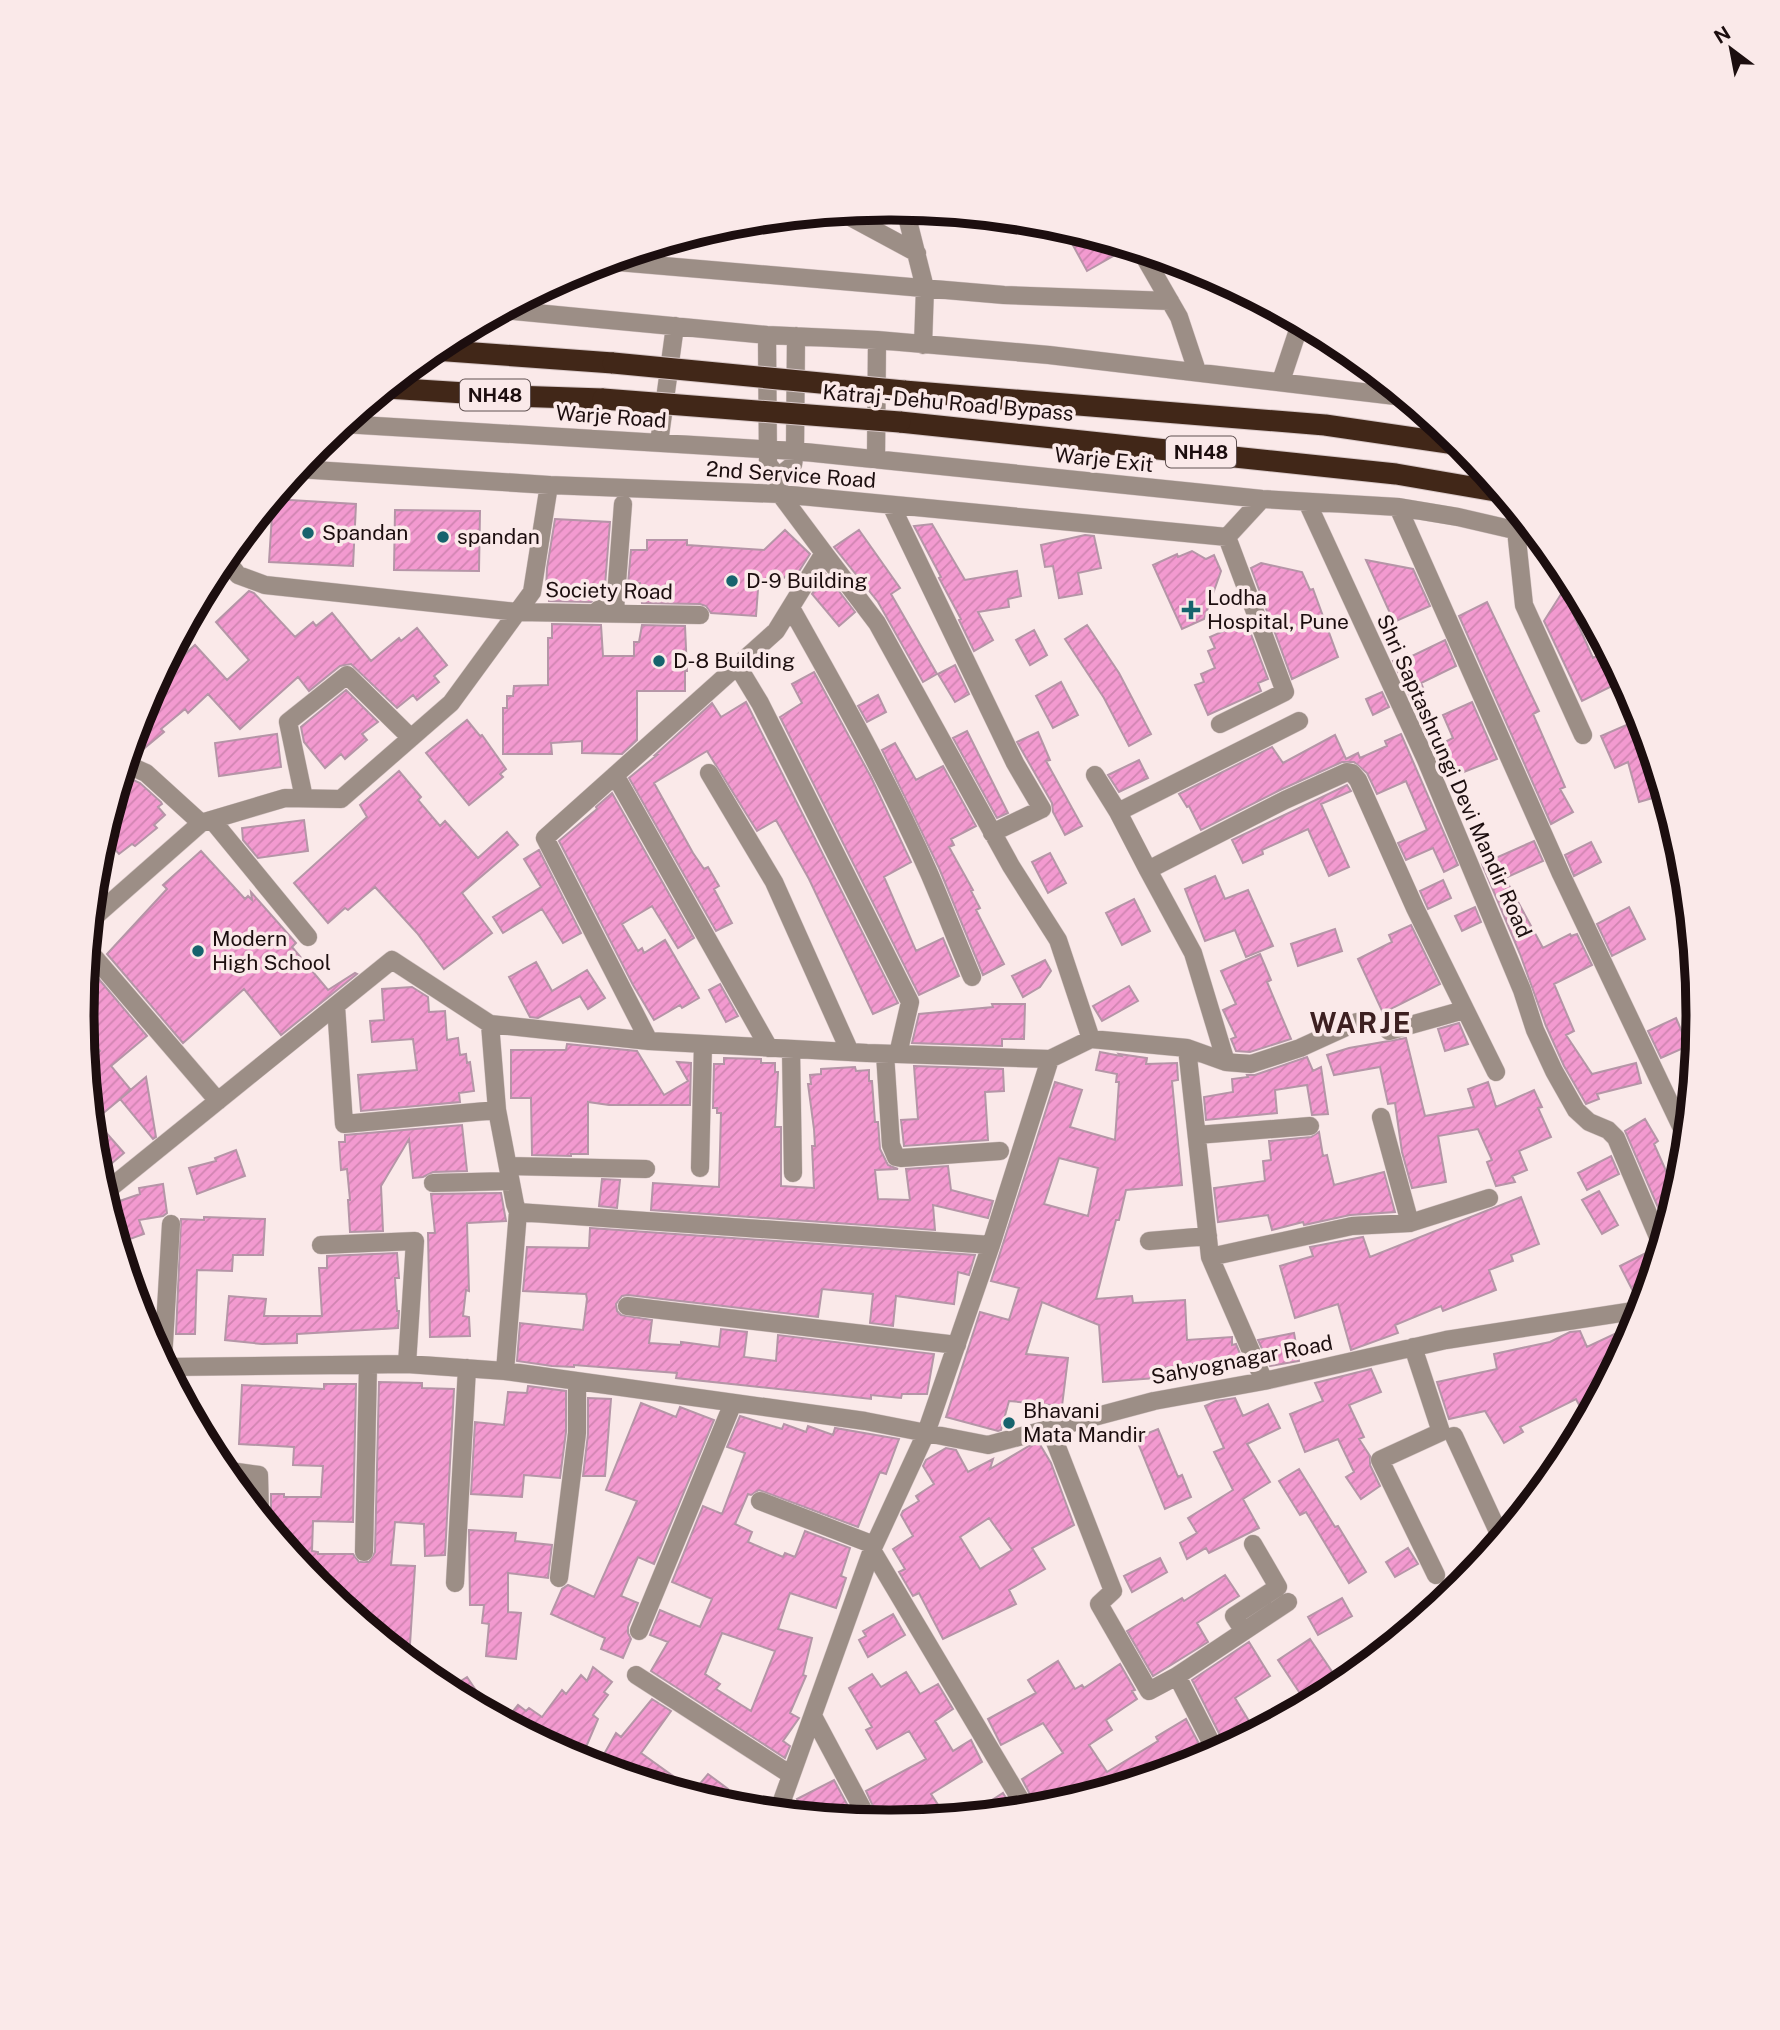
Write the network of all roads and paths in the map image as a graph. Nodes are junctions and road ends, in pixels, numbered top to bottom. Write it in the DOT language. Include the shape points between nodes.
graph roads {
  1 [pos="856,220"];
  2 [pos="908,220"];
  3 [pos="917,253"];
  4 [pos="631,263"];
  5 [pos="1148,263"];
  6 [pos="925,288"];
  7 [pos="1170,301"];
  8 [pos="524,309"];
  9 [pos="675,326"];
  10 [pos="1298,332"];
  11 [pos="767,335"];
  12 [pos="796,336"];
  13 [pos="877,340"];
  14 [pos="923,345"];
  15 [pos="453,351"];
  16 [pos="1197,371"];
  17 [pos="1281,382"];
  18 [pos="400,389"];
  19 [pos="1388,395"];
  20 [pos="357,425"];
  21 [pos="1442,442"];
  22 [pos="659,443"];
  23 [pos="767,450"];
  24 [pos="795,451"];
  25 [pos="876,459"];
  26 [pos="311,470"];
  27 [pos="549,485"];
  28 [pos="779,485"];
  29 [pos="1488,490"];
  30 [pos="1262,499"];
  31 [pos="1307,502"];
  32 [pos="623,504"];
  33 [pos="891,505"];
  34 [pos="1398,507"];
  35 [pos="1516,530"];
  36 [pos="1521,531"];
  37 [pos="1227,537"];
  38 [pos="824,553"];
  39 [pos="232,569"];
  40 [pos="791,608"];
  41 [pos="519,609"];
  42 [pos="700,615"];
  43 [pos="737,665"];
  44 [pos="1299,721"];
  45 [pos="1220,724"];
  46 [pos="1583,735"];
  47 [pos="411,738"];
  48 [pos="134,768"];
  49 [pos="709,773"];
  50 [pos="615,775"];
  51 [pos="1095,775"];
  52 [pos="304,798"];
  53 [pos="1118,812"];
  54 [pos="206,822"];
  55 [pos="992,833"];
  56 [pos="1148,870"];
  57 [pos="101,911"];
  58 [pos="308,937"];
  59 [pos="96,960"];
  60 [pos="972,977"];
  61 [pos="336,1006"];
  62 [pos="1464,1010"];
  63 [pos="1357,1022"];
  64 [pos="490,1024"];
  65 [pos="1389,1031"];
  66 [pos="1091,1039"];
  67 [pos="649,1041"];
  68 [pos="703,1044"];
  69 [pos="769,1048"];
  70 [pos="1187,1048"];
  71 [pos="791,1049"];
  72 [pos="850,1052"];
  73 [pos="891,1054"];
  74 [pos="1050,1059"];
  75 [pos="1226,1062"];
  76 [pos="1496,1072"];
  77 [pos="218,1101"];
  78 [pos="497,1110"];
  79 [pos="1381,1117"];
  80 [pos="1679,1121"];
  81 [pos="1310,1126"];
  82 [pos="1197,1135"];
  83 [pos="1000,1151"];
  84 [pos="700,1167"];
  85 [pos="646,1169"];
  86 [pos="509,1173"];
  87 [pos="793,1173"];
  88 [pos="433,1183"];
  89 [pos="114,1185"];
  90 [pos="1489,1198"];
  91 [pos="518,1212"];
  92 [pos="1410,1223"];
  93 [pos="172,1224"];
  94 [pos="1655,1230"];
  95 [pos="1208,1236"];
  96 [pos="1149,1241"];
  97 [pos="321,1245"];
  98 [pos="991,1245"];
  99 [pos="1210,1256"];
  100 [pos="627,1306"];
  101 [pos="1628,1312"];
  102 [pos="164,1339"];
  103 [pos="957,1345"];
  104 [pos="1413,1347"];
  105 [pos="407,1364"];
  106 [pos="368,1366"];
  107 [pos="177,1367"];
  108 [pos="467,1368"];
  109 [pos="505,1371"];
  110 [pos="577,1381"];
  111 [pos="1264,1381"];
  112 [pos="733,1403"];
  113 [pos="1050,1429"];
  114 [pos="926,1433"];
  115 [pos="1454,1436"];
  116 [pos="240,1472"];
  117 [pos="260,1500"];
  118 [pos="760,1501"];
  119 [pos="1497,1529"];
  120 [pos="1253,1544"];
  121 [pos="873,1547"];
  122 [pos="363,1552"];
  123 [pos="1436,1575"];
  124 [pos="559,1578"];
  125 [pos="454,1583"];
  126 [pos="1288,1602"];
  127 [pos="1243,1630"];
  128 [pos="639,1631"];
  129 [pos="636,1675"];
  130 [pos="1177,1676"];
  131 [pos="813,1716"];
  132 [pos="1211,1742"];
  133 [pos="791,1775"];
  134 [pos="1020,1799"];
  135 [pos="781,1803"];
  136 [pos="863,1809"];
  1 -- 3 [label="street"];
  2 -- 3 [label="street"];
  3 -- 6 [label="street"];
  4 -- 6 [label="street"];
  5 -- 7 [label="street"];
  6 -- 7 [label="street"];
  6 -- 14 [label="street"];
  7 -- 16 [label="street"];
  8 -- 9 [label="street"];
  9 -- 11 [label="street"];
  9 -- 22 [label="street"];
  10 -- 17 [label="street"];
  11 -- 12 [label="street"];
  11 -- 23 [label="street"];
  12 -- 13 [label="street"];
  12 -- 24 [label="street"];
  13 -- 14 [label="street"];
  13 -- 25 [label="street"];
  14 -- 16 [label="street"];
  15 -- 21 [label="highway, Katraj - Dehu Road Bypass / NH48, bridge" via="1325,425"];
  16 -- 17 [label="street"];
  17 -- 19 [label="street"];
  18 -- 29 [label="highway, Katraj - Dehu Road Bypass / NH48, bridge" via="900,422 1396,474"];
  20 -- 22 [label="street, Warje Road"];
  22 -- 23 [label="street, Warje Road"];
  23 -- 24 [label="street, Warje Road"];
  23 -- 28 [label="street" via="768,464"];
  24 -- 25 [label="street, Warje Road"];
  24 -- 28 [label="street" via="793,465"];
  25 -- 30 [label="street, Warje Exit"];
  26 -- 27 [label="street, 2nd Service Road"];
  27 -- 28 [label="street, 2nd Service Road"];
  27 -- 41 [label="street" via="532,592"];
  28 -- 33 [label="street, 2nd Service Road"];
  28 -- 38 [label="street"];
  30 -- 31 [label="street, Warje Exit"];
  30 -- 37 [label="street"];
  31 -- 34 [label="street, Warje Exit"];
  31 -- 94 [label="street, Shri Saptashrungi Devi Mandir Road" via="1441,795 1554,1071 1576,1110 1616,1138"];
  32 -- 41 [label="street" via="615,609"];
  33 -- 37 [label="street, 2nd Service Road"];
  33 -- 55 [label="street" via="1015,763 1042,809"];
  34 -- 35 [label="street, Warje Exit"];
  34 -- 80 [label="street" via="1561,874"];
  35 -- 36 [label="street, Warje Exit"];
  35 -- 46 [label="street" via="1524,605"];
  37 -- 45 [label="street" via="1285,692"];
  38 -- 40 [label="street"];
  38 -- 55 [label="street" via="877,623"];
  39 -- 41 [label="street" via="237,575 265,585"];
  40 -- 43 [label="street" via="776,631"];
  40 -- 60 [label="street" via="894,801"];
  41 -- 42 [label="street, Society Road"];
  41 -- 47 [label="street" via="452,703"];
  43 -- 50 [label="street"];
  43 -- 73 [label="street" via="910,1002"];
  44 -- 53 [label="street"];
  47 -- 52 [label="street" via="341,799"];
  47 -- 52 [label="street" via="347,675 288,722"];
  48 -- 54 [label="street"];
  49 -- 72 [label="street" via="775,882"];
  50 -- 67 [label="street" via="545,838"];
  50 -- 69 [label="street"];
  51 -- 53 [label="street"];
  52 -- 54 [label="street" via="285,798"];
  53 -- 56 [label="street"];
  54 -- 57 [label="street"];
  54 -- 58 [label="street"];
  55 -- 66 [label="street" via="1058,940"];
  56 -- 62 [label="street" via="1285,800 1352,773"];
  56 -- 75 [label="street" via="1193,953"];
  59 -- 77 [label="street"];
  61 -- 64 [label="street" via="392,960"];
  61 -- 77 [label="street"];
  61 -- 78 [label="street" via="344,1124"];
  62 -- 65 [label="street"];
  62 -- 76 [label="street"];
  63 -- 75 [label="street" via="1251,1064"];
  64 -- 67 [label="street"];
  64 -- 78 [label="street"];
  66 -- 70 [label="street"];
  66 -- 74 [label="street"];
  67 -- 68 [label="street"];
  68 -- 69 [label="street"];
  68 -- 84 [label="street"];
  69 -- 71 [label="street"];
  70 -- 75 [label="street"];
  70 -- 82 [label="street"];
  71 -- 72 [label="street"];
  71 -- 87 [label="street"];
  72 -- 73 [label="street"];
  73 -- 74 [label="street"];
  73 -- 83 [label="street" via="891,1145 896,1157"];
  74 -- 98 [label="street"];
  77 -- 89 [label="street"];
  78 -- 86 [label="street"];
  79 -- 92 [label="street"];
  81 -- 82 [label="street"];
  82 -- 95 [label="street"];
  85 -- 86 [label="street"];
  86 -- 88 [label="street"];
  86 -- 91 [label="street"];
  90 -- 92 [label="street"];
  91 -- 98 [label="street"];
  91 -- 109 [label="street"];
  92 -- 99 [label="street" via="1352,1226"];
  93 -- 102 [label="street"];
  95 -- 96 [label="street"];
  95 -- 99 [label="street"];
  97 -- 105 [label="street" via="415,1241"];
  98 -- 103 [label="street"];
  99 -- 111 [label="street"];
  100 -- 103 [label="street"];
  101 -- 104 [label="street, Sahyognagar Road"];
  103 -- 114 [label="street"];
  104 -- 111 [label="street, Sahyognagar Road"];
  104 -- 123 [label="street" via="1441,1432 1380,1461"];
  105 -- 106 [label="street, Sahyognagar Road"];
  105 -- 108 [label="street, Sahyognagar Road"];
  106 -- 107 [label="street, Sahyognagar Road"];
  106 -- 122 [label="street"];
  108 -- 109 [label="street, Sahyognagar Road"];
  108 -- 125 [label="street"];
  109 -- 110 [label="street, Sahyognagar Road"];
  110 -- 112 [label="street, Sahyognagar Road"];
  110 -- 124 [label="street" via="577,1433"];
  111 -- 113 [label="street, Sahyognagar Road" via="1154,1401"];
  112 -- 114 [label="street, Sahyognagar Road"];
  112 -- 128 [label="street"];
  113 -- 114 [label="street, Sahyognagar Road" via="988,1445"];
  113 -- 130 [label="street" via="1113,1591 1099,1604 1149,1691"];
  114 -- 121 [label="street"];
  115 -- 119 [label="street"];
  116 -- 117 [label="street" via="259,1475"];
  118 -- 121 [label="street"];
  120 -- 127 [label="street" via="1278,1587 1234,1616"];
  121 -- 131 [label="street"];
  121 -- 134 [label="street"];
  126 -- 127 [label="street"];
  127 -- 130 [label="street"];
  129 -- 133 [label="street"];
  130 -- 132 [label="street"];
  131 -- 133 [label="street"];
  131 -- 136 [label="street"];
  133 -- 135 [label="street"];
}
